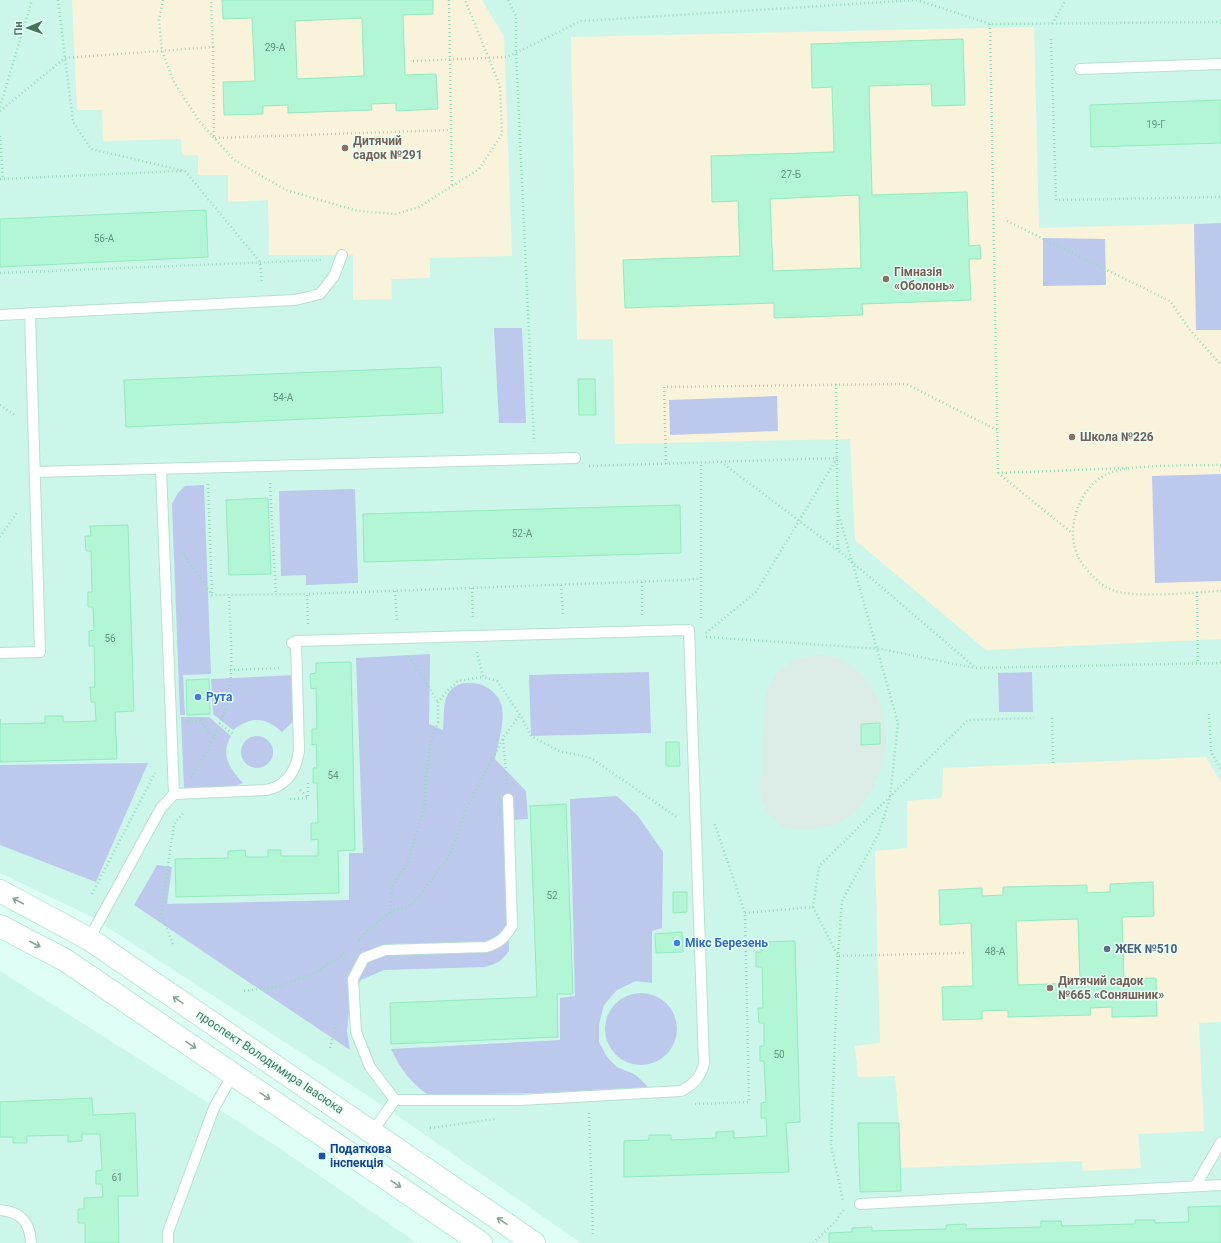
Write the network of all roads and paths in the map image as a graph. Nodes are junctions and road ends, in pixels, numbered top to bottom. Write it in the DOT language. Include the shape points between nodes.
graph roads {
  1 [pos="32,0"];
  2 [pos="58,0"];
  3 [pos="163,0"];
  4 [pos="211,0"];
  5 [pos="449,0"];
  6 [pos="465,0"];
  7 [pos="508,0"];
  8 [pos="917,0"];
  9 [pos="922,0"];
  10 [pos="1066,0"];
  11 [pos="1221,22"];
  12 [pos="990,24"];
  13 [pos="1052,24"];
  14 [pos="1051,39"];
  15 [pos="213,47"];
  16 [pos="162,51"];
  17 [pos="516,54"];
  18 [pos="490,57"];
  19 [pos="65,58"];
  20 [pos="449,60"];
  21 [pos="413,61"];
  22 [pos="1221,64"];
  23 [pos="1080,69"];
  24 [pos="0,107"];
  25 [pos="0,111"];
  26 [pos="451,130"];
  27 [pos="0,136"];
  28 [pos="214,138"];
  29 [pos="185,170"];
  30 [pos="2,179"];
  31 [pos="452,188"];
  32 [pos="1221,197"];
  33 [pos="1007,220"];
  34 [pos="342,257"];
  35 [pos="260,262"];
  36 [pos="0,273"];
  37 [pos="263,302"];
  38 [pos="30,313"];
  39 [pos="0,315"];
  40 [pos="1221,365"];
  41 [pos="836,384"];
  42 [pos="997,430"];
  43 [pos="575,458"];
  44 [pos="837,458"];
  45 [pos="535,459"];
  46 [pos="701,462"];
  47 [pos="720,462"];
  48 [pos="666,464"];
  49 [pos="1221,465"];
  50 [pos="1133,468"];
  51 [pos="161,469"];
  52 [pos="35,472"];
  53 [pos="998,473"];
  54 [pos="270,477"];
  55 [pos="208,479"];
  56 [pos="838,512"];
  57 [pos="799,521"];
  58 [pos="1072,533"];
  59 [pos="181,550"];
  60 [pos="838,550"];
  61 [pos="853,563"];
  62 [pos="700,578"];
  63 [pos="642,582"];
  64 [pos="561,585"];
  65 [pos="472,588"];
  66 [pos="395,591"];
  67 [pos="1221,591"];
  68 [pos="1197,592"];
  69 [pos="276,594"];
  70 [pos="307,594"];
  71 [pos="212,595"];
  72 [pos="229,595"];
  73 [pos="701,622"];
  74 [pos="642,631"];
  75 [pos="563,633"];
  76 [pos="473,636"];
  77 [pos="398,638"];
  78 [pos="308,641"];
  79 [pos="876,648"];
  80 [pos="0,653"];
  81 [pos="1198,663"];
  82 [pos="1221,663"];
  83 [pos="298,667"];
  84 [pos="976,668"];
  85 [pos="230,670"];
  86 [pos="484,677"];
  87 [pos="438,702"];
  88 [pos="1209,714"];
  89 [pos="520,715"];
  90 [pos="1034,718"];
  91 [pos="1052,718"];
  92 [pos="185,721"];
  93 [pos="219,723"];
  94 [pos="234,735"];
  95 [pos="213,737"];
  96 [pos="503,738"];
  97 [pos="1053,763"];
  98 [pos="1221,769"];
  99 [pos="156,772"];
  100 [pos="308,775"];
  101 [pos="186,782"];
  102 [pos="174,794"];
  103 [pos="890,798"];
  104 [pos="284,799"];
  105 [pos="508,799"];
  106 [pos="186,808"];
  107 [pos="712,816"];
  108 [pos="697,834"];
  109 [pos="0,891"];
  110 [pos="91,895"];
  111 [pos="813,907"];
  112 [pos="390,912"];
  113 [pos="745,913"];
  114 [pos="0,926"];
  115 [pos="89,939"];
  116 [pos="173,944"];
  117 [pos="356,944"];
  118 [pos="351,949"];
  119 [pos="964,953"];
  120 [pos="838,956"];
  121 [pos="244,991"];
  122 [pos="233,1074"];
  123 [pos="395,1100"];
  124 [pos="693,1104"];
  125 [pos="589,1106"];
  126 [pos="498,1118"];
  127 [pos="430,1128"];
  128 [pos="372,1132"];
  129 [pos="1221,1142"];
  130 [pos="1196,1185"];
  131 [pos="1221,1185"];
  132 [pos="860,1204"];
  133 [pos="0,1210"];
  134 [pos="593,1234"];
  135 [pos="31,1243"];
  136 [pos="168,1243"];
  137 [pos="482,1243"];
  138 [pos="534,1243"];
  139 [pos="813,1243"];
  1 -- 24 [label="path"];
  2 -- 19 [label="path"];
  3 -- 16 [label="path" via="159,20"];
  4 -- 15 [label="path"];
  5 -- 20 [label="path"];
  6 -- 18 [label="path"];
  7 -- 17 [label="path" via="516,16"];
  8 -- 9 [label="path"];
  8 -- 12 [label="path"];
  8 -- 17 [label="path" via="581,21"];
  10 -- 13 [label="path"];
  11 -- 13 [label="path"];
  12 -- 13 [label="path"];
  12 -- 42 [label="path"];
  14 -- 32 [label="path" via="1056,200"];
  15 -- 16 [label="path"];
  15 -- 28 [label="path"];
  16 -- 19 [label="path"];
  16 -- 28 [label="path" via="174,82 199,121"];
  17 -- 18 [label="path"];
  17 -- 45 [label="path"];
  18 -- 20 [label="path"];
  18 -- 31 [label="path" via="500,86 502,134 479,169"];
  19 -- 25 [label="path"];
  19 -- 29 [label="path" via="74,122 91,149"];
  20 -- 21 [label="path"];
  20 -- 26 [label="path"];
  22 -- 23 [label="lane"];
  26 -- 28 [label="path"];
  26 -- 31 [label="path"];
  27 -- 30 [label="path"];
  28 -- 31 [label="path" via="234,160 286,190 358,211 396,214 419,208"];
  29 -- 30 [label="path"];
  29 -- 35 [label="path"];
  33 -- 40 [label="path" via="1170,301 1190,330"];
  34 -- 35 [label="path"];
  34 -- 37 [label="lane" via="334,276 320,294 295,300"];
  35 -- 36 [label="path"];
  35 -- 37 [label="path"];
  37 -- 38 [label="lane"];
  38 -- 39 [label="lane"];
  38 -- 52 [label="lane"];
  41 -- 42 [label="path" via="906,384"];
  41 -- 44 [label="path"];
  41 -- 48 [label="path" via="664,387"];
  42 -- 53 [label="path"];
  43 -- 45 [label="lane"];
  44 -- 56 [label="path"];
  44 -- 57 [label="path"];
  45 -- 51 [label="lane"];
  46 -- 62 [label="path"];
  47 -- 57 [label="path"];
  49 -- 50 [label="path"];
  50 -- 53 [label="path"];
  50 -- 58 [label="path" via="1106,474 1089,488 1076,509"];
  51 -- 52 [label="lane"];
  51 -- 102 [label="lane"];
  52 -- 80 [label="lane" via="40,652"];
  53 -- 58 [label="path"];
  54 -- 69 [label="path"];
  55 -- 71 [label="path"];
  56 -- 60 [label="path"];
  56 -- 61 [label="path"];
  57 -- 60 [label="path"];
  57 -- 79 [label="path" via="756,592 701,637"];
  58 -- 68 [label="path" via="1077,557 1092,577 1113,590 1137,594"];
  59 -- 71 [label="path"];
  60 -- 61 [label="path"];
  61 -- 79 [label="path"];
  61 -- 84 [label="path"];
  62 -- 63 [label="path"];
  62 -- 73 [label="path"];
  63 -- 64 [label="path"];
  63 -- 74 [label="path"];
  64 -- 65 [label="path"];
  64 -- 75 [label="path"];
  65 -- 66 [label="path"];
  65 -- 76 [label="path"];
  66 -- 70 [label="path"];
  66 -- 77 [label="path"];
  67 -- 68 [label="path"];
  68 -- 81 [label="path"];
  69 -- 70 [label="path"];
  69 -- 72 [label="path"];
  70 -- 78 [label="path"];
  71 -- 72 [label="path"];
  72 -- 85 [label="path"];
  74 -- 75 [label="lane"];
  74 -- 108 [label="lane" via="689,630"];
  75 -- 76 [label="lane"];
  76 -- 77 [label="lane"];
  76 -- 86 [label="path"];
  77 -- 78 [label="lane"];
  77 -- 87 [label="path"];
  78 -- 83 [label="lane" via="294,642"];
  79 -- 84 [label="path"];
  79 -- 103 [label="path" via="898,723"];
  81 -- 82 [label="path"];
  81 -- 84 [label="path"];
  83 -- 85 [label="path"];
  83 -- 102 [label="lane" via="299,751 295,768 289,778 277,788 266,790"];
  85 -- 93 [label="path" via="230,688"];
  86 -- 87 [label="path" via="458,682"];
  86 -- 89 [label="path" via="497,681"];
  87 -- 112 [label="path" via="438,722 430,745 424,808 407,864 392,887"];
  88 -- 98 [label="path" via="1211,752"];
  89 -- 96 [label="path"];
  89 -- 108 [label="path" via="531,736 558,751 591,758 683,821"];
  90 -- 103 [label="path" via="968,720"];
  91 -- 97 [label="path"];
  92 -- 95 [label="path" via="200,720"];
  93 -- 94 [label="path"];
  93 -- 95 [label="path"];
  95 -- 101 [label="path" via="207,751"];
  96 -- 105 [label="path"];
  96 -- 112 [label="path" via="467,806 450,855 413,904"];
  99 -- 110 [label="path"];
  100 -- 104 [label="path" via="308,798"];
  102 -- 115 [label="lane" via="161,808"];
  103 -- 111 [label="path" via="819,866"];
  103 -- 120 [label="path" via="878,835 842,901"];
  105 -- 123 [label="lane" via="512,926 506,936 498,943 486,947 385,950 364,958 353,979 356,1032 370,1067"];
  106 -- 116 [label="path" via="174,824 161,914"];
  107 -- 113 [label="path"];
  108 -- 123 [label="lane" via="704,1064 700,1077 691,1086 681,1090 520,1100"];
  115 -- 109 [label="street, проспект Володимира Івасюка, one-way"];
  111 -- 113 [label="path"];
  111 -- 120 [label="path"];
  112 -- 117 [label="path"];
  113 -- 124 [label="path" via="748,1102"];
  114 -- 122 [label="street, one-way" via="65,960"];
  128 -- 115 [label="street, проспект Володимира Івасюка, one-way"];
  118 -- 121 [label="path" via="313,974 280,986"];
  119 -- 120 [label="path"];
  120 -- 139 [label="path" via="831,1145 844,1207 835,1222"];
  122 -- 136 [label="lane" via="212,1115 168,1232"];
  122 -- 137 [label="street, one-way"];
  123 -- 128 [label="lane"];
  125 -- 134 [label="path"];
  126 -- 127 [label="path"];
  138 -- 128 [label="street, проспект Володимира Івасюка, one-way"];
  129 -- 130 [label="lane"];
  130 -- 131 [label="lane"];
  130 -- 132 [label="lane"];
  133 -- 135 [label="lane" via="12,1212 25,1221 31,1231"];
}
